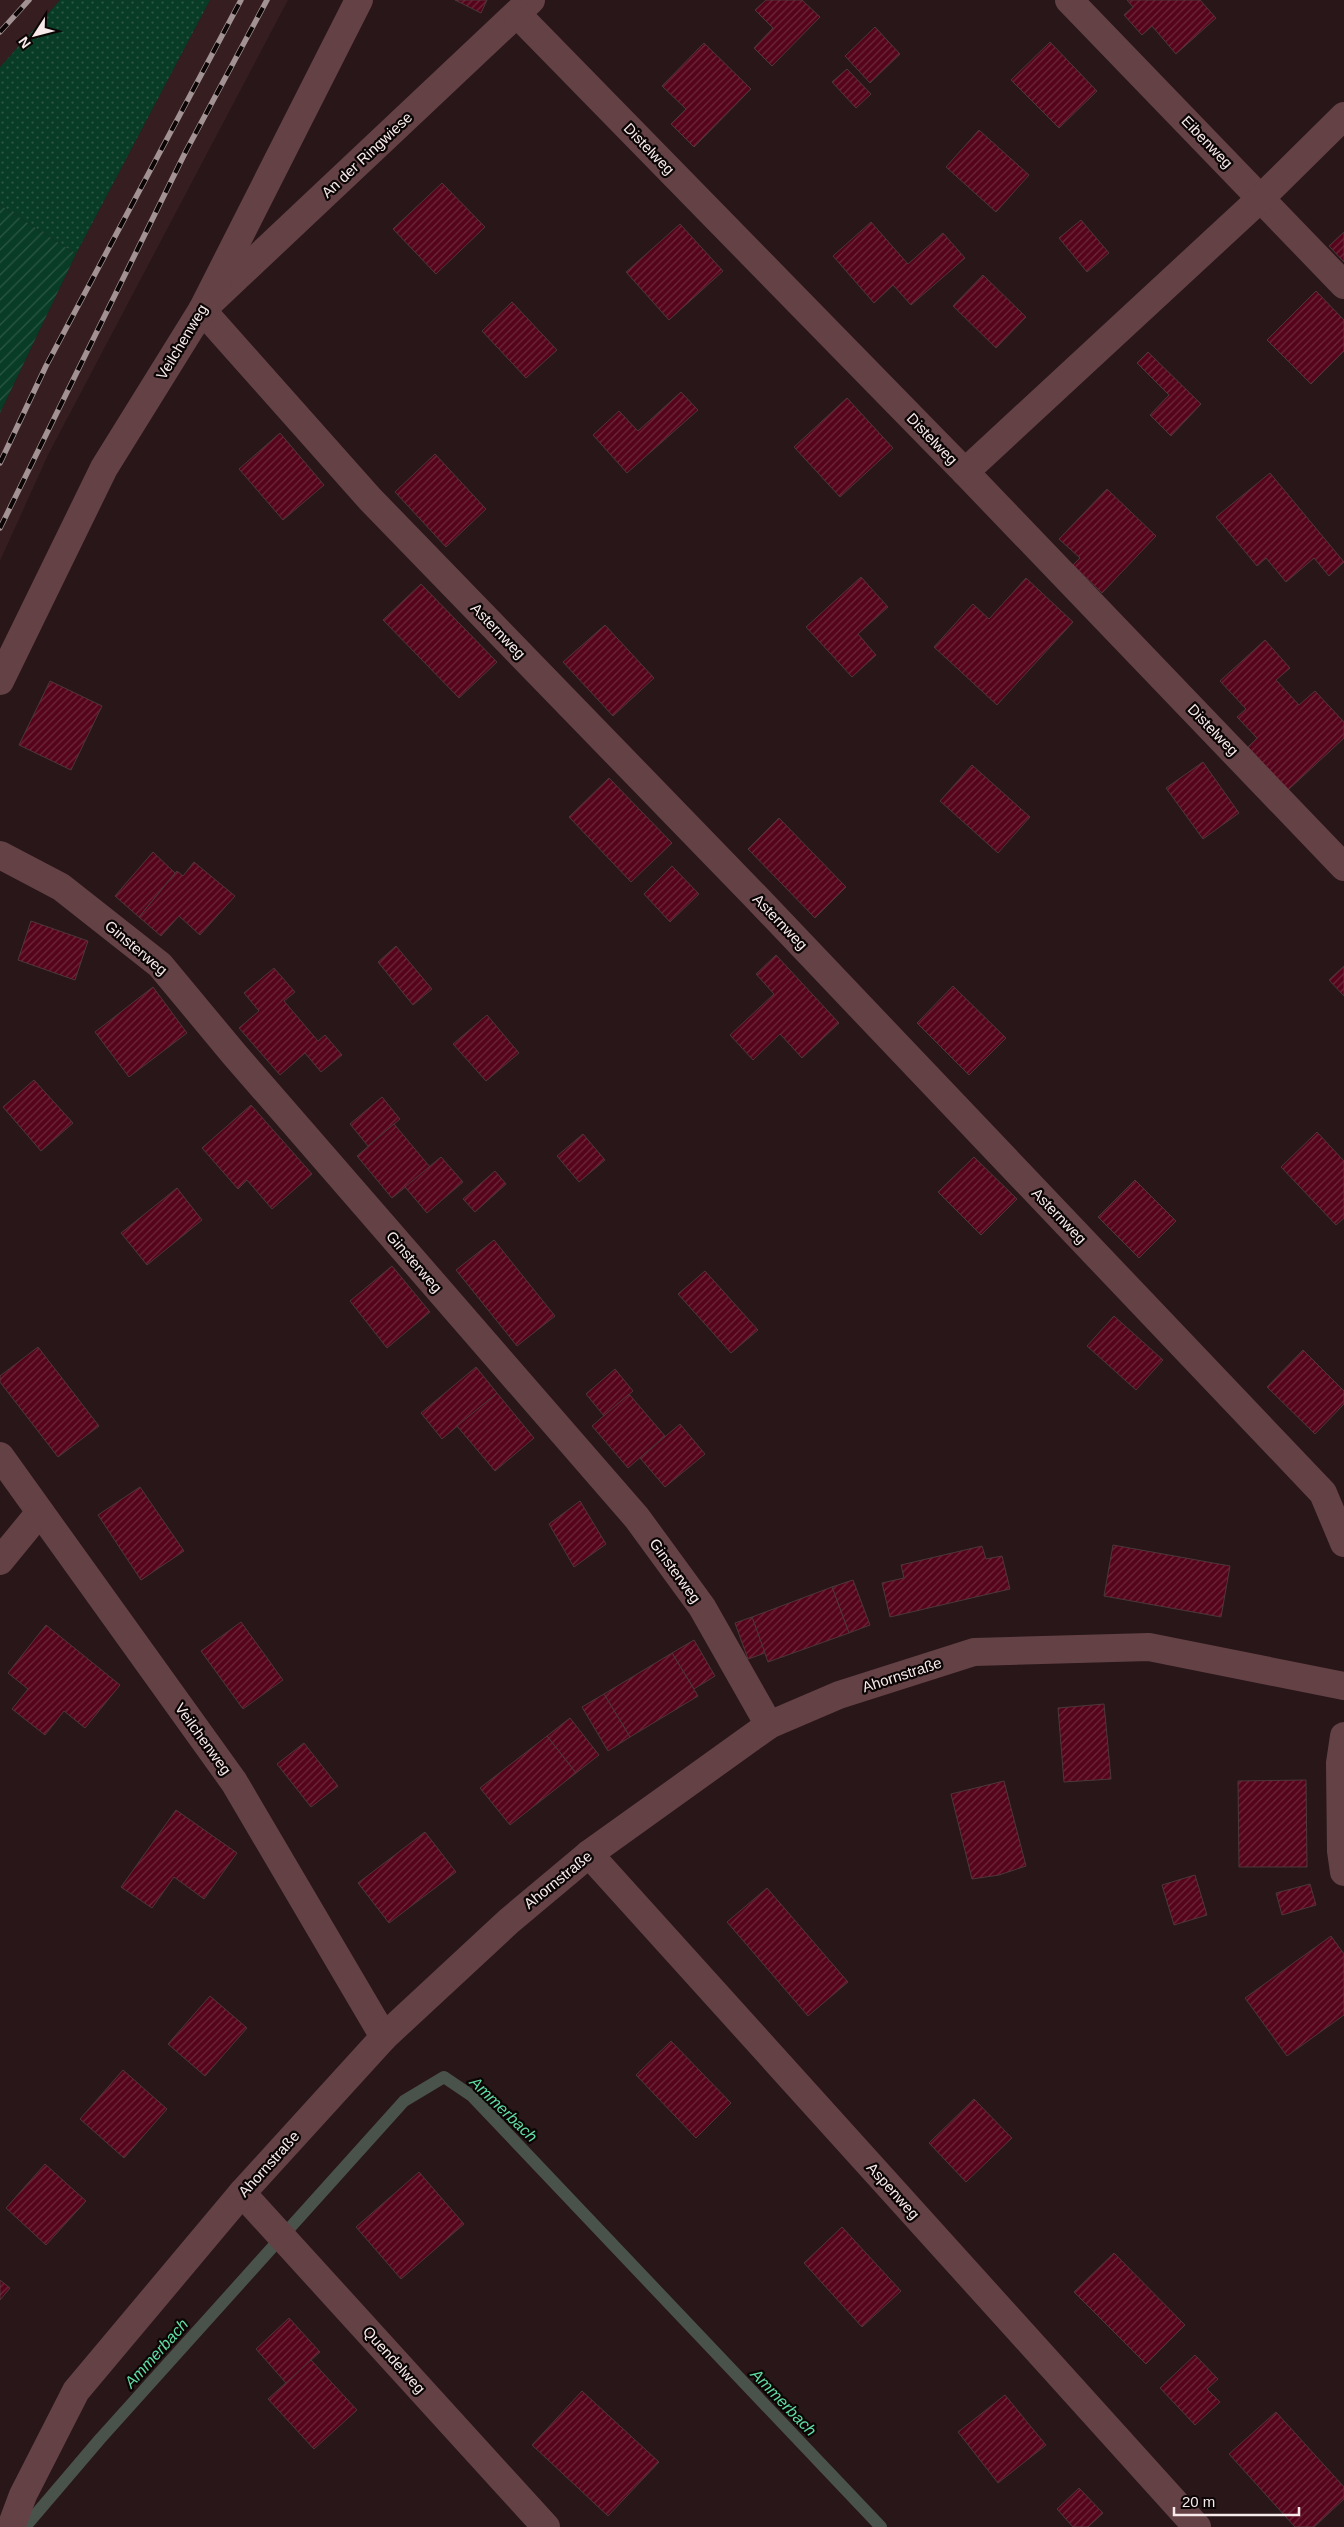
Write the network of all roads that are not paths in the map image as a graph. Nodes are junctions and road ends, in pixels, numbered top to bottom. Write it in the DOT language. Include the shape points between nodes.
graph roads {
  1 [pos="358,0"];
  2 [pos="1069,0"];
  3 [pos="524,7"];
  4 [pos="1344,116"];
  5 [pos="1261,198"];
  6 [pos="1344,284"];
  7 [pos="202,310"];
  8 [pos="965,472"];
  9 [pos="0,681"];
  10 [pos="0,854"];
  11 [pos="1344,867"];
  12 [pos="0,1456"];
  13 [pos="40,1512"];
  14 [pos="1344,1543"];
  15 [pos="0,1561"];
  16 [pos="1344,1686"];
  17 [pos="769,1725"];
  18 [pos="1344,1736"];
  19 [pos="589,1854"];
  20 [pos="1344,1872"];
  21 [pos="384,2037"];
  22 [pos="242,2193"];
  23 [pos="11,2527"];
  24 [pos="546,2527"];
  25 [pos="1197,2527"];
  1 -- 7 [label="street, Veilchenweg"];
  2 -- 5 [label="street, Eibenweg"];
  3 -- 7 [label="street, An der Ringwiese"];
  3 -- 8 [label="street, Distelweg"];
  4 -- 5 [label="street"];
  5 -- 6 [label="street, Eibenweg"];
  5 -- 8 [label="street"];
  7 -- 9 [label="street, Veilchenweg" via="104,468"];
  7 -- 14 [label="street, Asternweg" via="370,499 756,897 1323,1493"];
  8 -- 11 [label="street, Distelweg"];
  10 -- 17 [label="street, Ginsterweg" via="61,886 160,965 637,1518 702,1607"];
  12 -- 13 [label="street, Veilchenweg"];
  13 -- 15 [label="street"];
  13 -- 21 [label="street, Veilchenweg" via="234,1782"];
  16 -- 17 [label="street, Ahornstraße" via="1149,1647 974,1652 839,1695"];
  17 -- 19 [label="street, Ahornstraße"];
  18 -- 20 [label="street" via="1340,1763"];
  19 -- 21 [label="street, Ahornstraße" via="509,1921"];
  19 -- 25 [label="street, Aspenweg"];
  21 -- 22 [label="street, Ahornstraße"];
  22 -- 23 [label="street, Ahornstraße" via="76,2391 23,2496"];
  22 -- 24 [label="street, Quendelweg"];
}
